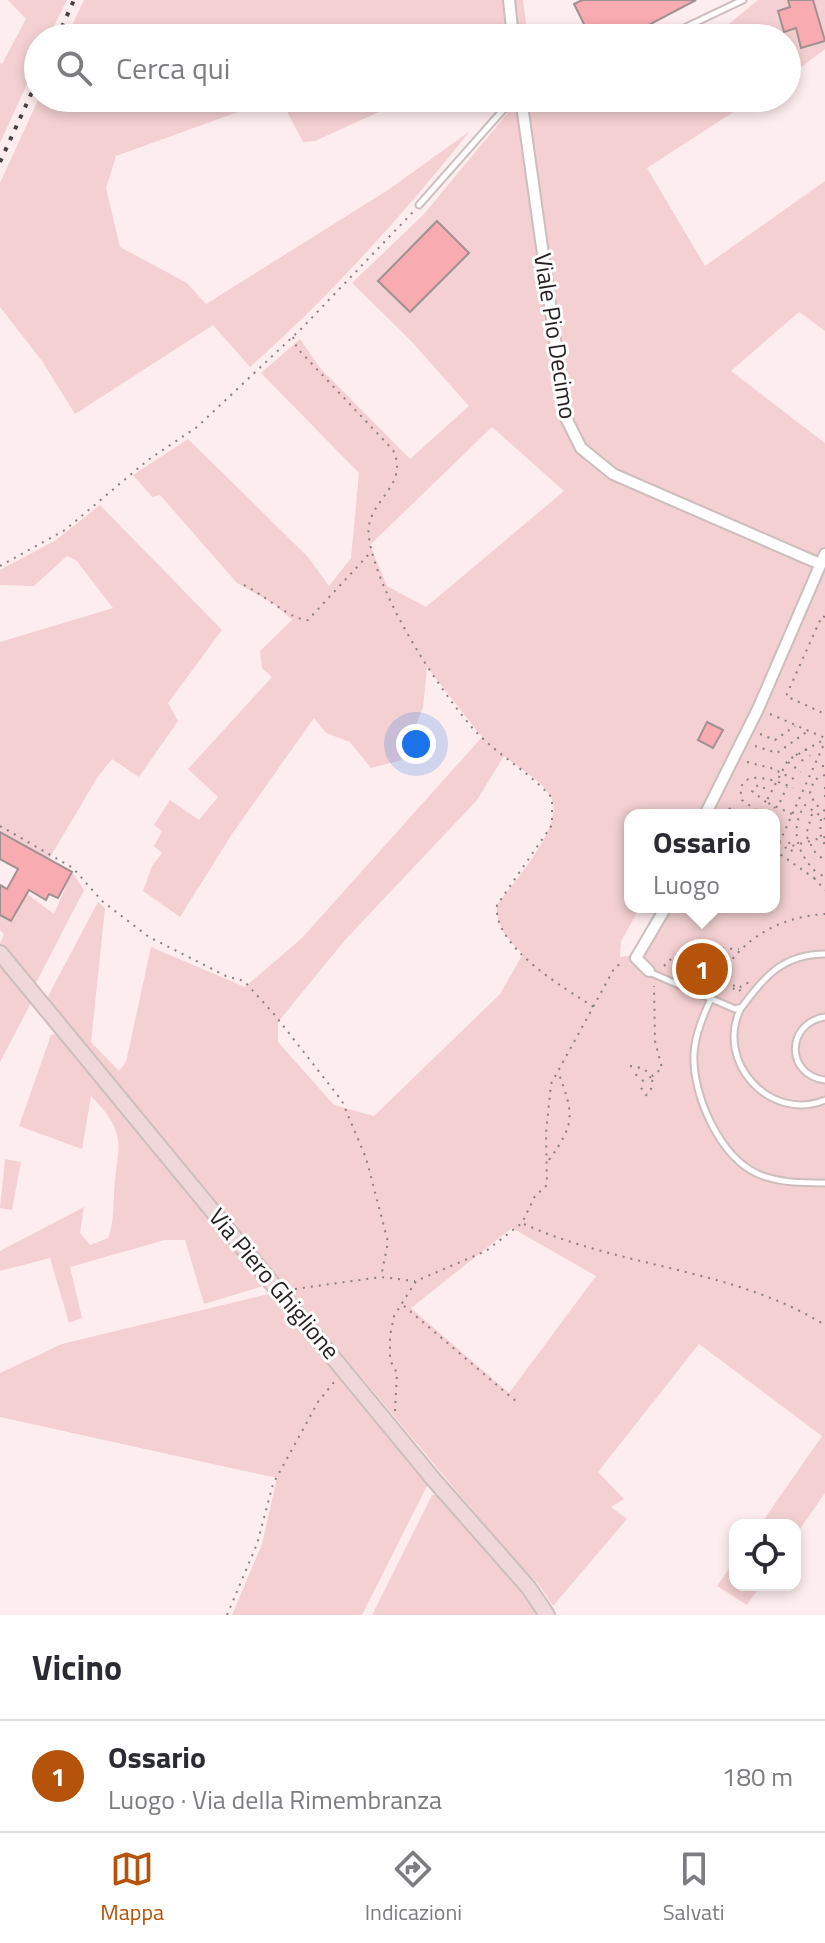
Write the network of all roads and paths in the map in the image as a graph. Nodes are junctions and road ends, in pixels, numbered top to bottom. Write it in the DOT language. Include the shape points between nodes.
graph roads {
  1 [pos="509,0"];
  2 [pos="743,0"];
  3 [pos="512,24"];
  4 [pos="692,24"];
  5 [pos="501,112"];
  6 [pos="522,112"];
  7 [pos="419,205"];
  8 [pos="293,337"];
  9 [pos="372,552"];
  10 [pos="823,559"];
  11 [pos="0,566"];
  12 [pos="244,585"];
  13 [pos="825,617"];
  14 [pos="758,709"];
  15 [pos="825,714"];
  16 [pos="796,725"];
  17 [pos="809,731"];
  18 [pos="760,734"];
  19 [pos="825,740"];
  20 [pos="755,746"];
  21 [pos="804,748"];
  22 [pos="795,753"];
  23 [pos="810,756"];
  24 [pos="787,761"];
  25 [pos="747,762"];
  26 [pos="804,762"];
  27 [pos="780,772"];
  28 [pos="801,772"];
  29 [pos="825,775"];
  30 [pos="776,780"];
  31 [pos="798,781"];
  32 [pos="787,786"];
  33 [pos="825,787"];
  34 [pos="793,788"];
  35 [pos="771,791"];
  36 [pos="825,797"];
  37 [pos="766,802"];
  38 [pos="780,802"];
  39 [pos="775,806"];
  40 [pos="795,808"];
  41 [pos="708,809"];
  42 [pos="755,809"];
  43 [pos="773,809"];
  44 [pos="801,811"];
  45 [pos="825,811"];
  46 [pos="813,813"];
  47 [pos="792,814"];
  48 [pos="823,818"];
  49 [pos="0,826"];
  50 [pos="823,838"];
  51 [pos="780,839"];
  52 [pos="789,842"];
  53 [pos="810,843"];
  54 [pos="825,845"];
  55 [pos="799,847"];
  56 [pos="780,849"];
  57 [pos="789,849"];
  58 [pos="780,853"];
  59 [pos="793,855"];
  60 [pos="825,861"];
  61 [pos="815,871"];
  62 [pos="825,874"];
  63 [pos="814,878"];
  64 [pos="825,890"];
  65 [pos="662,913"];
  66 [pos="825,914"];
  67 [pos="739,949"];
  68 [pos="0,953"];
  69 [pos="825,954"];
  70 [pos="637,955"];
  71 [pos="653,973"];
  72 [pos="743,988"];
  73 [pos="711,997"];
  74 [pos="742,998"];
  75 [pos="594,1007"];
  76 [pos="742,1007"];
  77 [pos="825,1017"];
  78 [pos="630,1066"];
  79 [pos="639,1067"];
  80 [pos="558,1070"];
  81 [pos="636,1076"];
  82 [pos="653,1076"];
  83 [pos="825,1080"];
  84 [pos="642,1081"];
  85 [pos="641,1088"];
  86 [pos="648,1094"];
  87 [pos="644,1098"];
  88 [pos="825,1100"];
  89 [pos="549,1160"];
  90 [pos="825,1183"];
  91 [pos="522,1223"];
  92 [pos="381,1277"];
  93 [pos="416,1281"];
  94 [pos="278,1289"];
  95 [pos="403,1305"];
  96 [pos="825,1325"];
  97 [pos="346,1371"];
  98 [pos="518,1403"];
  99 [pos="392,1427"];
  100 [pos="227,1615"];
  101 [pos="547,1615"];
  1 -- 3 [label="street"];
  2 -- 4 [label="lane"];
  5 -- 7 [label="lane"];
  6 -- 10 [label="street, Viale Pio Decimo" via="566,418 581,448 613,474"];
  7 -- 8 [label="path"];
  8 -- 9 [label="path" via="297,348 393,450 400,464 398,477 372,516"];
  8 -- 11 [label="path" via="173,446 148,460 65,530"];
  9 -- 12 [label="path" via="308,620 288,614"];
  9 -- 75 [label="path" via="399,616 436,680 470,725 552,798 552,825 497,905 496,918 518,949 552,981"];
  10 -- 14 [label="street"];
  13 -- 15 [label="path" via="786,696"];
  14 -- 16 [label="path"];
  14 -- 41 [label="street"];
  16 -- 17 [label="path"];
  16 -- 18 [label="path" via="775,740"];
  17 -- 19 [label="path"];
  17 -- 20 [label="path" via="777,753"];
  19 -- 21 [label="path"];
  19 -- 40 [label="path"];
  21 -- 22 [label="path"];
  21 -- 23 [label="path"];
  22 -- 24 [label="path"];
  22 -- 26 [label="path"];
  24 -- 27 [label="path"];
  24 -- 28 [label="path"];
  25 -- 27 [label="path"];
  27 -- 30 [label="path"];
  27 -- 31 [label="path"];
  29 -- 45 [label="path" via="814,780 810,793"];
  30 -- 32 [label="path"];
  30 -- 35 [label="path"];
  30 -- 42 [label="path" via="754,777 742,785 742,800"];
  32 -- 34 [label="path"];
  32 -- 38 [label="path"];
  33 -- 36 [label="path"];
  35 -- 37 [label="path"];
  35 -- 37 [label="path" via="758,785 752,791"];
  37 -- 39 [label="path"];
  39 -- 43 [label="path"];
  39 -- 47 [label="path"];
  40 -- 44 [label="path"];
  40 -- 47 [label="path"];
  44 -- 46 [label="path" via="805,805"];
  44 -- 55 [label="path"];
  46 -- 48 [label="path"];
  46 -- 53 [label="path" via="807,825"];
  47 -- 51 [label="path"];
  48 -- 50 [label="path"];
  49 -- 92 [label="path" via="73,868 102,901 149,937 244,981 274,1014 342,1101 360,1144 388,1242"];
  50 -- 53 [label="path"];
  50 -- 54 [label="path"];
  52 -- 57 [label="path"];
  53 -- 55 [label="path"];
  53 -- 60 [label="path"];
  55 -- 57 [label="path"];
  55 -- 61 [label="path"];
  56 -- 57 [label="path"];
  57 -- 59 [label="path"];
  58 -- 63 [label="path"];
  62 -- 63 [label="path"];
  63 -- 64 [label="path"];
  65 -- 70 [label="street"];
  66 -- 67 [label="path" via="780,924"];
  67 -- 71 [label="path" via="693,946"];
  67 -- 73 [label="path"];
  68 -- 94 [label="street, Via Piero Ghiglione"];
  69 -- 76 [label="lane" via="780,966 755,986"];
  70 -- 71 [label="street" via="637,963"];
  70 -- 75 [label="path" via="615,967"];
  71 -- 73 [label="lane"];
  71 -- 82 [label="path" via="654,1033 662,1068"];
  72 -- 74 [label="path"];
  73 -- 76 [label="lane" via="735,1009"];
  73 -- 90 [label="lane" via="694,1055 699,1091 718,1134 760,1175"];
  75 -- 80 [label="path"];
  76 -- 88 [label="lane" via="733,1045 759,1090 785,1104"];
  77 -- 83 [label="lane" via="806,1024 794,1050 802,1069"];
  78 -- 79 [label="path"];
  79 -- 81 [label="path"];
  79 -- 82 [label="path"];
  80 -- 89 [label="path" via="549,1095"];
  80 -- 89 [label="path" via="572,1118"];
  82 -- 84 [label="path"];
  82 -- 86 [label="path"];
  85 -- 86 [label="path"];
  86 -- 87 [label="path"];
  89 -- 91 [label="path" via="547,1185"];
  91 -- 93 [label="path" via="486,1251"];
  91 -- 96 [label="path" via="578,1246 734,1285"];
  92 -- 93 [label="path"];
  92 -- 94 [label="path"];
  93 -- 95 [label="path"];
  94 -- 97 [label="street, Via Piero Ghiglione"];
  95 -- 98 [label="path"];
  95 -- 99 [label="path" via="394,1316 390,1336 398,1398"];
  97 -- 99 [label="street, Via Piero Ghiglione"];
  97 -- 100 [label="path" via="318,1402 273,1484 257,1544"];
  99 -- 101 [label="street, Via Piero Ghiglione"];
}
